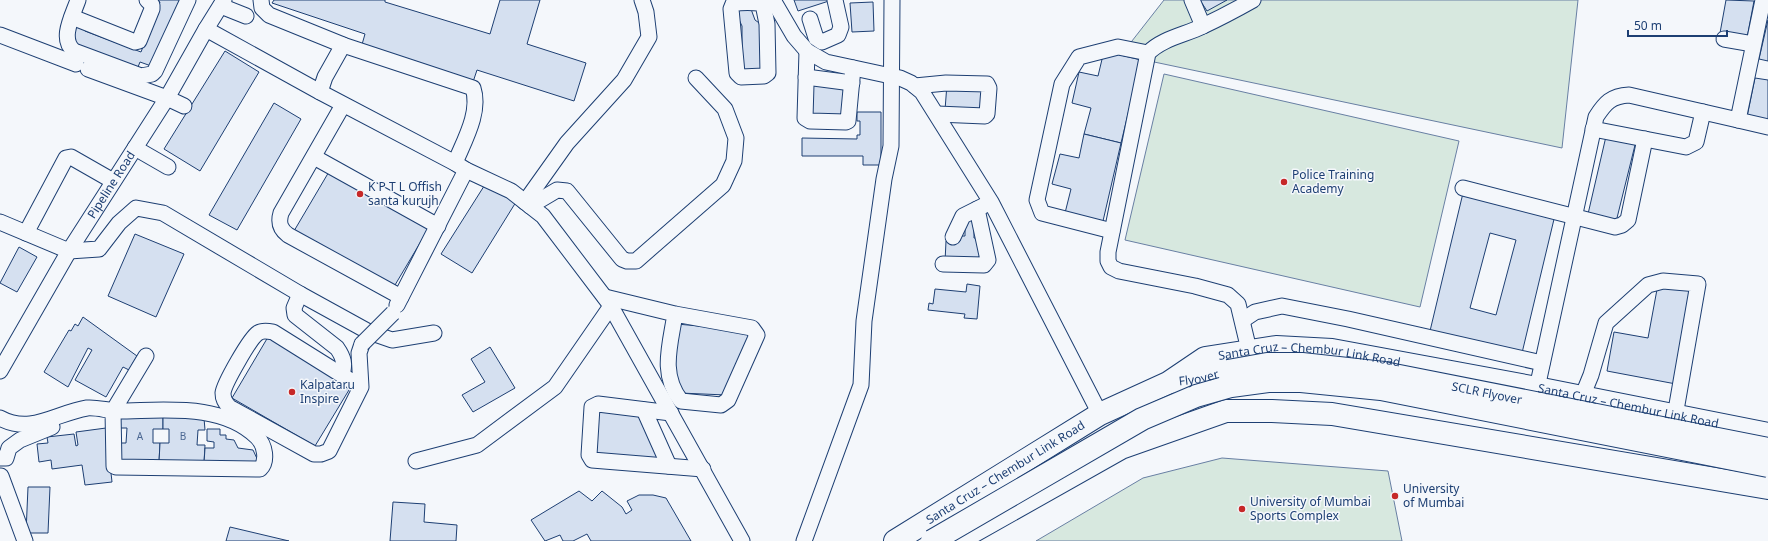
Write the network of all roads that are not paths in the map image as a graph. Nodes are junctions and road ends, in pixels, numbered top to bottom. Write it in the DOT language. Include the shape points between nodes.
graph roads {
  1 [pos="78,0"];
  2 [pos="147,0"];
  3 [pos="188,0"];
  4 [pos="261,0"];
  5 [pos="642,0"];
  6 [pos="835,0"];
  7 [pos="892,0"];
  8 [pos="1192,0"];
  9 [pos="1253,0"];
  10 [pos="770,2"];
  11 [pos="1763,2"];
  12 [pos="223,3"];
  13 [pos="246,16"];
  14 [pos="72,17"];
  15 [pos="810,19"];
  16 [pos="1204,26"];
  17 [pos="206,29"];
  18 [pos="0,35"];
  19 [pos="831,39"];
  20 [pos="1724,39"];
  21 [pos="1753,44"];
  22 [pos="343,45"];
  23 [pos="807,51"];
  24 [pos="1148,53"];
  25 [pos="836,65"];
  26 [pos="853,76"];
  27 [pos="892,76"];
  28 [pos="806,77"];
  29 [pos="696,78"];
  30 [pos="915,86"];
  31 [pos="320,92"];
  32 [pos="167,98"];
  33 [pos="343,105"];
  34 [pos="184,106"];
  35 [pos="1703,112"];
  36 [pos="937,114"];
  37 [pos="1738,120"];
  38 [pos="1768,127"];
  39 [pos="1593,129"];
  40 [pos="1645,139"];
  41 [pos="135,148"];
  42 [pos="314,157"];
  43 [pos="460,166"];
  44 [pos="168,167"];
  45 [pos="113,181"];
  46 [pos="1463,188"];
  47 [pos="991,202"];
  48 [pos="528,204"];
  49 [pos="977,209"];
  50 [pos="1573,216"];
  51 [pos="0,222"];
  52 [pos="438,226"];
  53 [pos="1112,231"];
  54 [pos="26,233"];
  55 [pos="953,237"];
  56 [pos="69,251"];
  57 [pos="943,264"];
  58 [pos="300,294"];
  59 [pos="401,297"];
  60 [pos="608,301"];
  61 [pos="675,314"];
  62 [pos="1243,320"];
  63 [pos="434,333"];
  64 [pos="1249,350"];
  65 [pos="146,356"];
  66 [pos="1542,363"];
  67 [pos="645,367"];
  68 [pos="667,369"];
  69 [pos="0,371"];
  70 [pos="1228,371"];
  71 [pos="342,375"];
  72 [pos="1168,383"];
  73 [pos="361,387"];
  74 [pos="1537,388"];
  75 [pos="1582,397"];
  76 [pos="644,410"];
  77 [pos="113,411"];
  78 [pos="671,413"];
  79 [pos="1100,414"];
  80 [pos="1676,416"];
  81 [pos="1,420"];
  82 [pos="1698,420"];
  83 [pos="65,422"];
  84 [pos="1768,434"];
  85 [pos="1768,449"];
  86 [pos="416,461"];
  87 [pos="4,464"];
  88 [pos="669,466"];
  89 [pos="1768,466"];
  90 [pos="703,469"];
  91 [pos="1688,474"];
  92 [pos="1768,488"];
  93 [pos="25,541"];
  94 [pos="742,541"];
  95 [pos="804,541"];
  96 [pos="895,541"];
  97 [pos="932,541"];
  98 [pos="956,541"];
  1 -- 14 [label="street"];
  2 -- 14 [label="street" via="152,9 138,41 135,42"];
  3 -- 14 [label="street" via="155,71 146,76 74,51 66,41"];
  4 -- 22 [label="street" via="262,8 269,15"];
  5 -- 48 [label="street" via="649,36 624,80 567,143"];
  6 -- 19 [label="street" via="841,27 838,35"];
  7 -- 27 [label="street"];
  8 -- 16 [label="street"];
  9 -- 16 [label="street"];
  10 -- 10 [label="street" via="743,0 733,4 731,9 737,73 741,77 764,76 768,73 767,24"];
  10 -- 23 [label="street"];
  11 -- 21 [label="street"];
  12 -- 13 [label="street"];
  12 -- 17 [label="street, Pipeline Road"];
  15 -- 19 [label="street" via="816,38 822,42"];
  16 -- 24 [label="street" via="1166,41"];
  17 -- 31 [label="street" via="246,56"];
  17 -- 32 [label="street, Pipeline Road"];
  18 -- 32 [label="street"];
  19 -- 25 [label="street"];
  20 -- 21 [label="street"];
  21 -- 37 [label="street"];
  22 -- 31 [label="street" via="325,77"];
  22 -- 43 [label="street" via="473,88 476,99 475,111"];
  23 -- 25 [label="street"];
  23 -- 28 [label="street"];
  24 -- 53 [label="street"];
  24 -- 53 [label="street" via="1118,47 1079,57 1062,84 1037,200 1042,213"];
  25 -- 26 [label="street"];
  26 -- 27 [label="street"];
  26 -- 28 [label="street"];
  26 -- 28 [label="street" via="846,122 810,121 805,118"];
  27 -- 30 [label="street"];
  27 -- 95 [label="street" via="891,146 864,321 861,385"];
  29 -- 48 [label="street" via="725,109 736,138 734,162 723,185 636,261 627,262 622,259 567,191 557,190"];
  30 -- 36 [label="street"];
  30 -- 36 [label="street" via="946,83 987,84 989,88 985,116"];
  31 -- 33 [label="street"];
  32 -- 34 [label="street"];
  32 -- 41 [label="street, Pipeline Road"];
  33 -- 42 [label="street"];
  33 -- 43 [label="street"];
  35 -- 37 [label="street"];
  35 -- 39 [label="street" via="1629,95 1618,96 1605,104 1596,117"];
  35 -- 40 [label="street" via="1698,137 1692,145 1686,147"];
  36 -- 47 [label="street"];
  37 -- 38 [label="street"];
  39 -- 40 [label="street"];
  39 -- 50 [label="street"];
  40 -- 50 [label="street" via="1628,220 1615,227"];
  41 -- 44 [label="street"];
  41 -- 45 [label="street, Pipeline Road"];
  42 -- 52 [label="street"];
  42 -- 59 [label="street" via="281,213 282,230"];
  43 -- 48 [label="street" via="511,191"];
  43 -- 52 [label="street"];
  45 -- 54 [label="street" via="71,157 66,158"];
  45 -- 56 [label="street, Pipeline Road"];
  46 -- 50 [label="street"];
  47 -- 49 [label="street"];
  47 -- 79 [label="street"];
  48 -- 60 [label="street" via="544,216"];
  49 -- 55 [label="street" via="963,216"];
  49 -- 57 [label="street" via="988,260 984,265"];
  50 -- 66 [label="street"];
  51 -- 54 [label="street"];
  52 -- 59 [label="street"];
  53 -- 62 [label="street" via="1108,261 1111,267 1118,271 1228,295 1238,304"];
  54 -- 56 [label="street"];
  56 -- 58 [label="street" via="99,250 119,223 136,208 164,213"];
  56 -- 69 [label="street, Pipeline Road"];
  58 -- 63 [label="street" via="370,332 392,340"];
  58 -- 71 [label="street" via="294,308 295,315 337,348 345,365"];
  59 -- 73 [label="street, bridge" via="393,313 362,344"];
  60 -- 61 [label="street"];
  60 -- 67 [label="street"];
  60 -- 86 [label="street" via="555,387 477,445"];
  61 -- 68 [label="street"];
  61 -- 68 [label="street" via="752,328 757,335 728,400 721,405 681,401 674,392"];
  62 -- 64 [label="street"];
  62 -- 66 [label="street" via="1255,312 1282,306"];
  64 -- 72 [label="highway, Santa Cruz – Chembur Link Road" via="1205,358"];
  64 -- 74 [label="highway, Santa Cruz – Chembur Link Road" via="1276,347 1332,350"];
  65 -- 77 [label="street"];
  66 -- 74 [label="street"];
  67 -- 68 [label="street"];
  67 -- 78 [label="street"];
  70 -- 72 [label="highway, Flyover" via="1201,379"];
  70 -- 85 [label="highway, SCLR Flyover, bridge" via="1267,364 1302,364 1384,373"];
  71 -- 73 [label="street"];
  71 -- 73 [label="street" via="273,332 265,331 258,333 250,341 224,386 224,402 314,454 321,454 329,451"];
  72 -- 79 [label="highway, Santa Cruz – Chembur Link Road"];
  74 -- 75 [label="highway, Santa Cruz – Chembur Link Road"];
  75 -- 80 [label="highway, Santa Cruz – Chembur Link Road"];
  75 -- 80 [label="street" via="1606,323 1648,285 1663,281 1698,284"];
  76 -- 78 [label="street"];
  76 -- 88 [label="street"];
  76 -- 88 [label="street" via="598,404 592,407 589,455 592,460"];
  77 -- 77 [label="street" via="193,411 216,414 251,432 259,439 264,450 265,462 260,469 116,467 113,464"];
  77 -- 81 [label="street" via="90,408 27,425 16,425"];
  78 -- 90 [label="street"];
  79 -- 96 [label="highway, Santa Cruz – Chembur Link Road"];
  80 -- 82 [label="highway, Santa Cruz – Chembur Link Road"];
  82 -- 84 [label="highway, Santa Cruz – Chembur Link Road"];
  82 -- 91 [label="highway"];
  83 -- 87 [label="street" via="20,440 9,448"];
  87 -- 93 [label="street"];
  88 -- 90 [label="street"];
  89 -- 97 [label="highway, bridge" via="1381,389 1301,380 1268,381 1231,386 1196,396 1142,419"];
  90 -- 94 [label="street"];
  91 -- 92 [label="highway"];
  91 -- 98 [label="highway" via="1332,414 1226,411 1121,448"];
}
